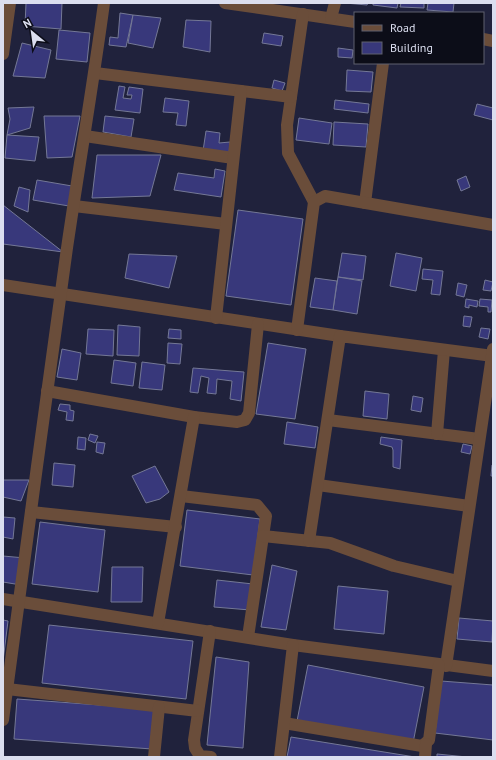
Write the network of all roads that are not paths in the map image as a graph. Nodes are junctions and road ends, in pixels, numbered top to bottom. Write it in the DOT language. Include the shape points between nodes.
graph roads {
  1 [pos="10,3"];
  2 [pos="104,3"];
  3 [pos="225,3"];
  4 [pos="335,3"];
  5 [pos="254,5"];
  6 [pos="303,14"];
  7 [pos="331,18"];
  8 [pos="354,22"];
  9 [pos="4,37"];
  10 [pos="3,54"];
  11 [pos="383,64"];
  12 [pos="95,73"];
  13 [pos="241,91"];
  14 [pos="291,97"];
  15 [pos="85,136"];
  16 [pos="233,158"];
  17 [pos="314,202"];
  18 [pos="366,203"];
  19 [pos="74,206"];
  20 [pos="226,224"];
  21 [pos="493,225"];
  22 [pos="3,285"];
  23 [pos="62,294"];
  24 [pos="216,318"];
  25 [pos="258,324"];
  26 [pos="297,330"];
  27 [pos="340,336"];
  28 [pos="444,350"];
  29 [pos="493,353"];
  30 [pos="47,391"];
  31 [pos="194,417"];
  32 [pos="328,420"];
  33 [pos="437,434"];
  34 [pos="479,439"];
  35 [pos="318,485"];
  36 [pos="181,496"];
  37 [pos="469,506"];
  38 [pos="31,512"];
  39 [pos="176,527"];
  40 [pos="263,536"];
  41 [pos="309,540"];
  42 [pos="458,581"];
  43 [pos="3,599"];
  44 [pos="19,601"];
  45 [pos="158,623"];
  46 [pos="210,631"];
  47 [pos="248,637"];
  48 [pos="293,645"];
  49 [pos="443,666"];
  50 [pos="493,671"];
  51 [pos="7,689"];
  52 [pos="160,707"];
  53 [pos="198,711"];
  54 [pos="3,720"];
  55 [pos="284,723"];
  56 [pos="426,744"];
  57 [pos="154,757"];
  58 [pos="211,757"];
  59 [pos="280,757"];
  60 [pos="425,757"];
  1 -- 9 [label="street"];
  2 -- 12 [label="street"];
  3 -- 5 [label="street"];
  4 -- 7 [label="street"];
  5 -- 6 [label="street"];
  6 -- 7 [label="street"];
  6 -- 14 [label="street"];
  7 -- 8 [label="street"];
  9 -- 10 [label="street"];
  11 -- 18 [label="street"];
  12 -- 13 [label="street"];
  12 -- 15 [label="street"];
  13 -- 14 [label="street"];
  13 -- 16 [label="street"];
  14 -- 17 [label="street" via="287,125 288,153"];
  15 -- 16 [label="street"];
  15 -- 19 [label="street"];
  16 -- 20 [label="street"];
  17 -- 18 [label="street" via="325,196"];
  17 -- 26 [label="street"];
  18 -- 21 [label="street"];
  19 -- 20 [label="street"];
  19 -- 23 [label="street"];
  20 -- 24 [label="street"];
  22 -- 23 [label="street"];
  23 -- 24 [label="street"];
  23 -- 30 [label="street"];
  24 -- 25 [label="street"];
  25 -- 26 [label="street"];
  25 -- 31 [label="street" via="249,413 245,420 237,422"];
  26 -- 27 [label="street"];
  27 -- 28 [label="street"];
  27 -- 32 [label="street"];
  28 -- 29 [label="street"];
  28 -- 33 [label="street"];
  29 -- 34 [label="street"];
  30 -- 31 [label="street"];
  30 -- 38 [label="street"];
  31 -- 36 [label="street"];
  32 -- 33 [label="street"];
  32 -- 35 [label="street"];
  33 -- 34 [label="street"];
  34 -- 37 [label="street"];
  35 -- 37 [label="street"];
  35 -- 41 [label="street"];
  36 -- 39 [label="street"];
  36 -- 40 [label="street" via="258,505 266,516"];
  37 -- 42 [label="street"];
  38 -- 39 [label="street"];
  38 -- 44 [label="street"];
  39 -- 45 [label="street"];
  40 -- 41 [label="street"];
  40 -- 47 [label="street"];
  41 -- 42 [label="street" via="330,543 394,566"];
  42 -- 49 [label="street"];
  43 -- 44 [label="street"];
  44 -- 45 [label="street"];
  44 -- 51 [label="street"];
  45 -- 46 [label="street"];
  46 -- 47 [label="street"];
  46 -- 53 [label="street"];
  47 -- 48 [label="street"];
  48 -- 49 [label="street"];
  48 -- 55 [label="street"];
  49 -- 50 [label="street"];
  49 -- 56 [label="street" via="429,740"];
  51 -- 52 [label="street"];
  51 -- 54 [label="street"];
  52 -- 53 [label="street"];
  52 -- 57 [label="street"];
  53 -- 58 [label="street" via="194,748 200,756"];
  55 -- 56 [label="street" via="419,747"];
  55 -- 59 [label="street"];
  56 -- 60 [label="street"];
}
